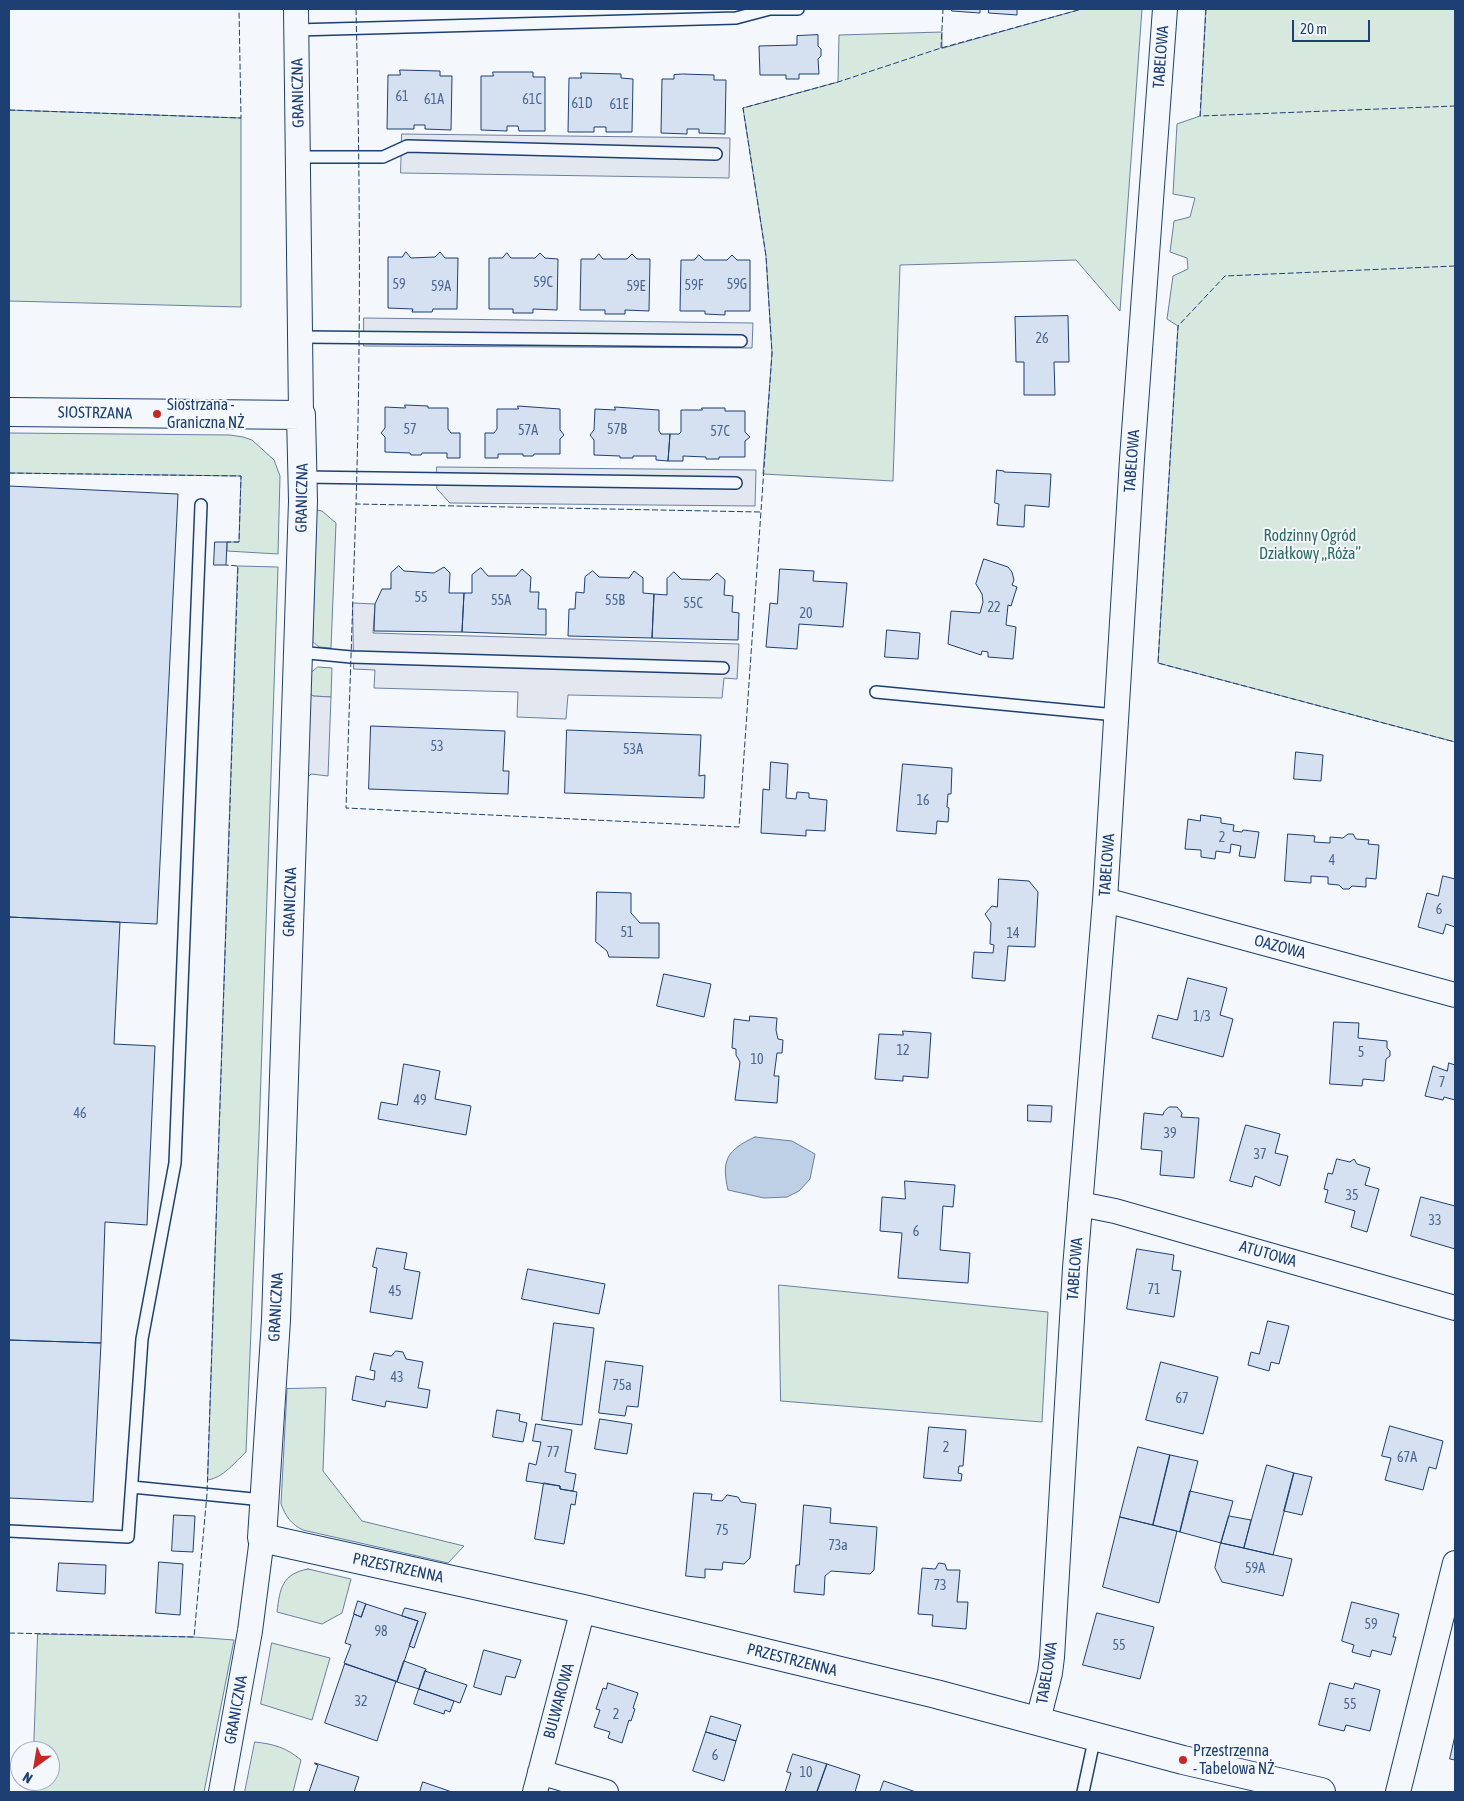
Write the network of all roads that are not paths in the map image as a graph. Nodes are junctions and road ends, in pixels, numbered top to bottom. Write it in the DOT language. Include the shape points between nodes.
graph roads {
  1 [pos="798,9"];
  2 [pos="1165,9"];
  3 [pos="296,19"];
  4 [pos="716,154"];
  5 [pos="299,157"];
  6 [pos="301,337"];
  7 [pos="741,341"];
  8 [pos="9,412"];
  9 [pos="301,415"];
  10 [pos="304,477"];
  11 [pos="736,483"];
  12 [pos="201,505"];
  13 [pos="298,652"];
  14 [pos="723,668"];
  15 [pos="876,692"];
  16 [pos="1116,715"];
  17 [pos="1106,900"];
  18 [pos="1455,995"];
  19 [pos="1080,1204"];
  20 [pos="1455,1308"];
  21 [pos="132,1487"];
  22 [pos="263,1500"];
  23 [pos="9,1531"];
  24 [pos="262,1538"];
  25 [pos="1455,1563"];
  26 [pos="583,1609"];
  27 [pos="1038,1720"];
  28 [pos="1095,1736"];
  29 [pos="538,1782"];
  30 [pos="1314,1791"];
  31 [pos="221,1792"];
  32 [pos="606,1792"];
  33 [pos="1083,1792"];
  34 [pos="1398,1792"];
  1 -- 3 [label="lane" via="770,9 736,18"];
  2 -- 16 [label="street, TABELOWA"];
  3 -- 5 [label="street, GRANICZNA"];
  4 -- 5 [label="lane" via="407,146 384,157"];
  5 -- 6 [label="street, GRANICZNA"];
  6 -- 7 [label="lane"];
  6 -- 9 [label="street, GRANICZNA"];
  8 -- 9 [label="street, SIOSTRZANA"];
  9 -- 10 [label="street, GRANICZNA"];
  10 -- 11 [label="lane"];
  10 -- 13 [label="street, GRANICZNA"];
  12 -- 21 [label="lane" via="175,1163 142,1339"];
  13 -- 14 [label="lane" via="351,657"];
  13 -- 22 [label="street, GRANICZNA" via="276,1320"];
  15 -- 16 [label="lane"];
  16 -- 17 [label="street, TABELOWA"];
  17 -- 18 [label="street, OAZOWA"];
  17 -- 19 [label="street, TABELOWA"];
  19 -- 20 [label="street, ATUTOWA" via="1115,1211"];
  19 -- 27 [label="street, TABELOWA" via="1052,1656"];
  21 -- 22 [label="lane"];
  21 -- 23 [label="lane" via="128,1537"];
  22 -- 24 [label="street, GRANICZNA"];
  24 -- 26 [label="street, PRZESTRZENNA"];
  24 -- 31 [label="street, GRANICZNA" via="250,1630"];
  25 -- 34 [label="street"];
  26 -- 27 [label="street, PRZESTRZENNA"];
  26 -- 29 [label="street, BULWAROWA"];
  27 -- 28 [label="street, PRZESTRZENNA"];
  28 -- 30 [label="street, PRZESTRZENNA"];
  28 -- 33 [label="lane"];
  29 -- 32 [label="street"];
}
